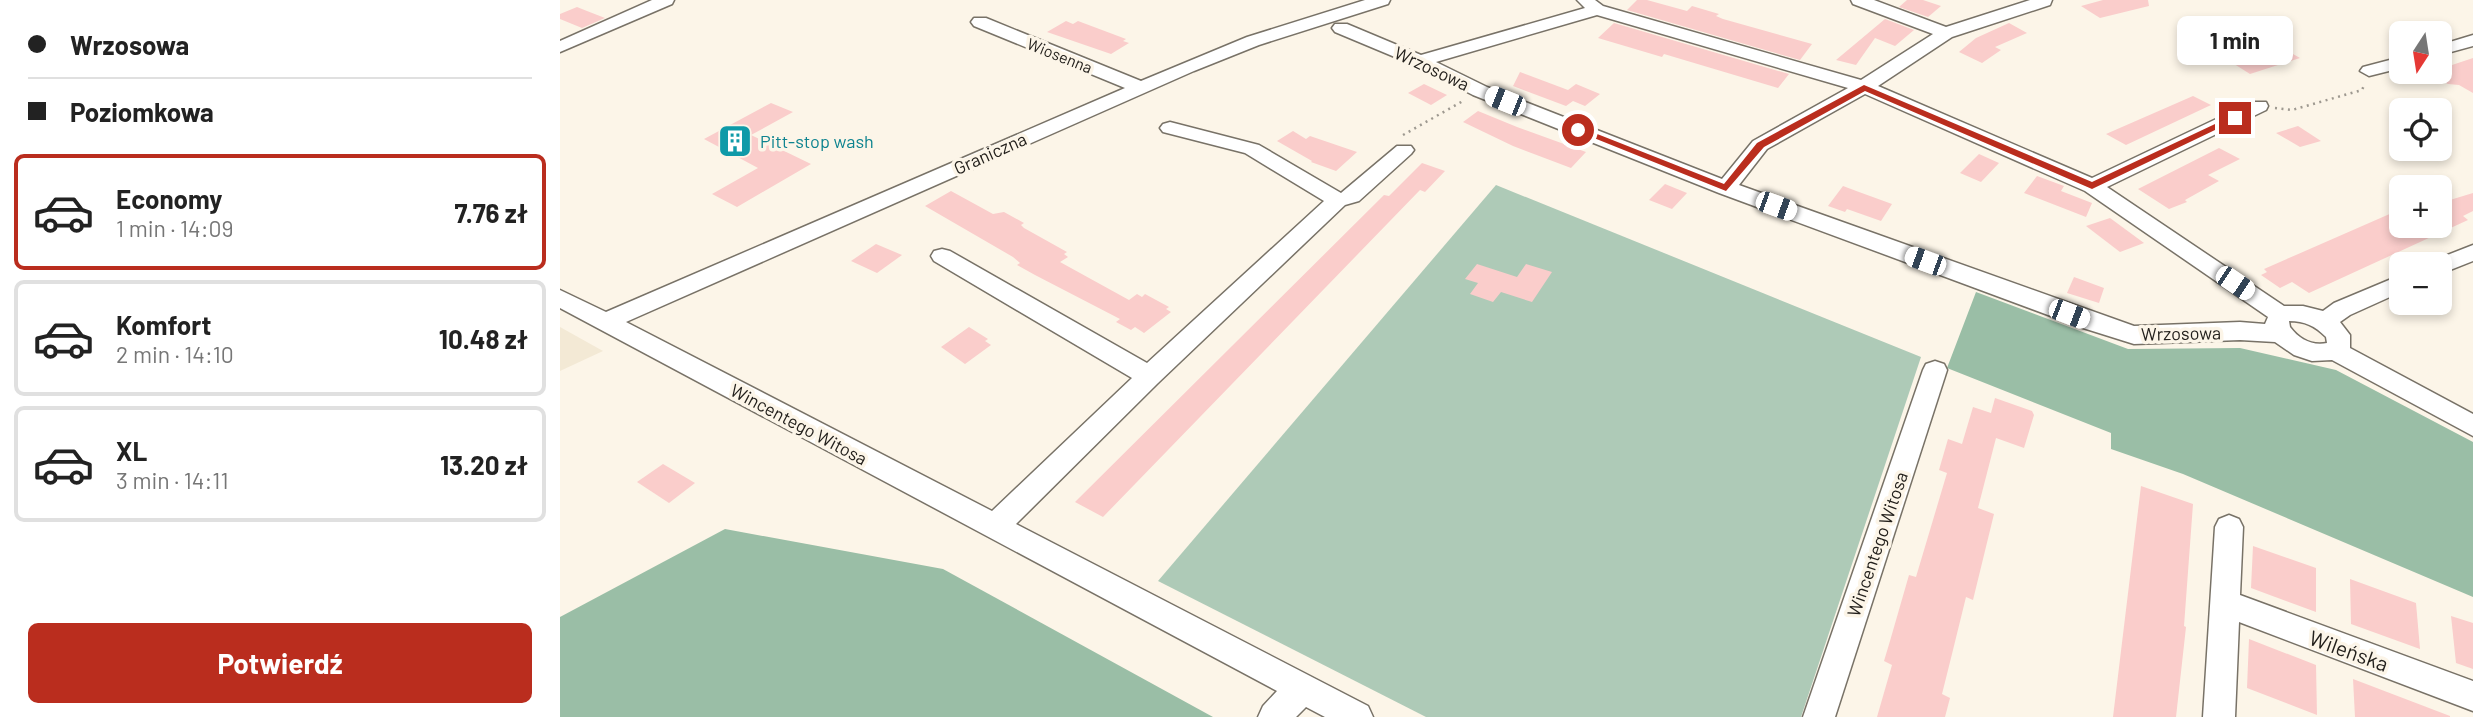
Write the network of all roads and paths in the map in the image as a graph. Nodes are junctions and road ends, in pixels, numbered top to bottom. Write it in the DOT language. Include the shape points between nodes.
graph roads {
  1 [pos="666,0"];
  2 [pos="1382,0"];
  3 [pos="1859,0"];
  4 [pos="2043,1"];
  5 [pos="1591,5"];
  6 [pos="980,22"];
  7 [pos="1341,28"];
  8 [pos="560,32"];
  9 [pos="1946,33"];
  10 [pos="579,38"];
  11 [pos="2473,40"];
  12 [pos="2452,46"];
  13 [pos="560,47"];
  14 [pos="1420,61"];
  15 [pos="2389,65"];
  16 [pos="2369,71"];
  17 [pos="1140,87"];
  18 [pos="1864,87"];
  19 [pos="2259,106"];
  20 [pos="1170,128"];
  21 [pos="1404,150"];
  22 [pos="2092,186"];
  23 [pos="1726,188"];
  24 [pos="1338,200"];
  25 [pos="2473,252"];
  26 [pos="942,256"];
  27 [pos="2452,261"];
  28 [pos="2389,288"];
  29 [pos="560,298"];
  30 [pos="605,322"];
  31 [pos="2325,322"];
  32 [pos="2281,324"];
  33 [pos="2335,351"];
  34 [pos="1935,370"];
  35 [pos="1149,376"];
  36 [pos="2473,426"];
  37 [pos="994,527"];
  38 [pos="2229,527"];
  39 [pos="2225,603"];
  40 [pos="1301,688"];
  41 [pos="2473,696"];
  42 [pos="1274,717"];
  43 [pos="1357,717"];
  44 [pos="1819,717"];
  45 [pos="2219,717"];
  1 -- 10 [label="street"];
  2 -- 17 [label="street, Graniczna" via="1253,41"];
  3 -- 9 [label="street"];
  4 -- 9 [label="street"];
  5 -- 14 [label="street"];
  5 -- 18 [label="street"];
  6 -- 17 [label="street, Wiosenna"];
  7 -- 14 [label="street, Wrzosowa"];
  8 -- 10 [label="street"];
  9 -- 18 [label="street"];
  10 -- 13 [label="street"];
  11 -- 12 [label="street"];
  14 -- 23 [label="street, Wrzosowa" via="1480,91"];
  15 -- 16 [label="street"];
  16 -- 19 [label="path" via="2362,90 2292,110"];
  17 -- 30 [label="street, Graniczna"];
  18 -- 22 [label="street"];
  18 -- 23 [label="street" via="1760,145"];
  19 -- 22 [label="street"];
  20 -- 24 [label="street" via="1252,149"];
  21 -- 24 [label="street" via="1352,196"];
  22 -- 32 [label="street"];
  23 -- 32 [label="street, Wrzosowa" via="2134,335 2240,331"];
  24 -- 35 [label="street"];
  25 -- 27 [label="street"];
  26 -- 35 [label="street"];
  28 -- 31 [label="street" via="2342,309"];
  29 -- 30 [label="street, Wincentego Witosa"];
  30 -- 37 [label="street, Wincentego Witosa"];
  31 -- 32 [label="street, Wrzosowa" via="2306,314"];
  31 -- 33 [label="street" via="2338,335"];
  32 -- 33 [label="street" via="2307,350"];
  33 -- 36 [label="street"];
  34 -- 44 [label="street, Wincentego Witosa"];
  35 -- 37 [label="street"];
  37 -- 40 [label="street, Wincentego Witosa"];
  38 -- 39 [label="street"];
  39 -- 41 [label="street, Wileńska"];
  39 -- 45 [label="street"];
  40 -- 42 [label="street"];
  40 -- 43 [label="street, Wincentego Witosa"];
}
